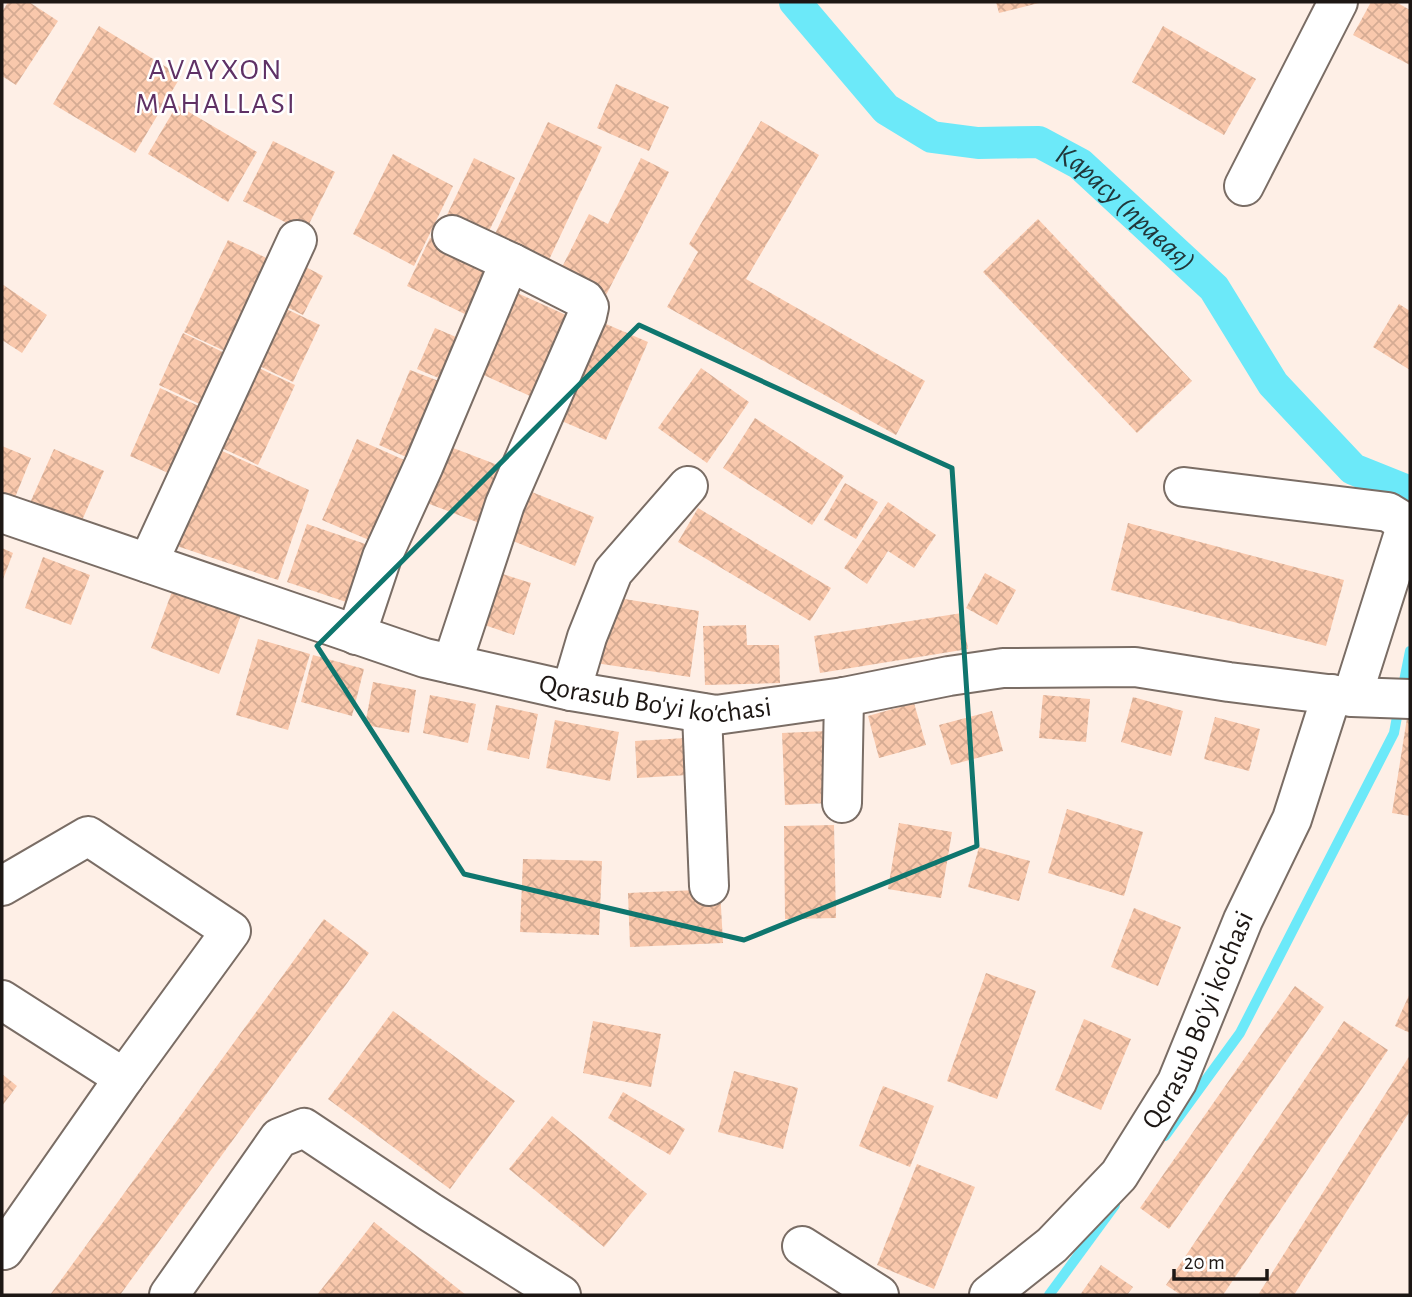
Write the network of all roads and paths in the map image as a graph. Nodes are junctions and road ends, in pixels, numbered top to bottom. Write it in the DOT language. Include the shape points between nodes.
graph roads {
  1 [pos="1338,2"];
  2 [pos="1244,186"];
  3 [pos="452,235"];
  4 [pos="296,240"];
  5 [pos="512,263"];
  6 [pos="688,486"];
  7 [pos="1184,487"];
  8 [pos="2,513"];
  9 [pos="148,563"];
  10 [pos="356,635"];
  11 [pos="452,664"];
  12 [pos="571,691"];
  13 [pos="844,697"];
  14 [pos="1368,697"];
  15 [pos="702,713"];
  16 [pos="842,803"];
  17 [pos="2,886"];
  18 [pos="709,886"];
  19 [pos="2,1000"];
  20 [pos="124,1079"];
  21 [pos="802,1247"];
  22 [pos="2,1248"];
  23 [pos="169,1295"];
  24 [pos="561,1295"];
  25 [pos="879,1295"];
  26 [pos="989,1295"];
  1 -- 2 [label="street"];
  3 -- 5 [label="street"];
  4 -- 9 [label="street"];
  5 -- 10 [label="street" via="382,557"];
  5 -- 11 [label="street" via="585,300 589,307 505,505"];
  6 -- 12 [label="street" via="613,572"];
  7 -- 14 [label="street" via="1388,512 1404,522"];
  8 -- 9 [label="street, Qorasub Bo'yi ko'chasi"];
  9 -- 10 [label="street, Qorasub Bo'yi ko'chasi"];
  10 -- 11 [label="street, Qorasub Bo'yi ko'chasi"];
  11 -- 12 [label="street, Qorasub Bo'yi ko'chasi"];
  12 -- 15 [label="street, Qorasub Bo'yi ko'chasi"];
  13 -- 14 [label="street, Qorasub Bo'yi ko'chasi" via="1003,668 1135,667"];
  13 -- 15 [label="street, Qorasub Bo'yi ko'chasi" via="716,715"];
  13 -- 16 [label="street"];
  14 -- 26 [label="street, Qorasub Bo'yi ko'chasi" via="1292,819 1243,920 1177,1082 1119,1175 1052,1245"];
  15 -- 18 [label="street"];
  17 -- 20 [label="street" via="88,836 231,931"];
  19 -- 20 [label="street"];
  20 -- 22 [label="street"];
  21 -- 25 [label="street"];
  23 -- 24 [label="street" via="279,1138 304,1128"];
}
